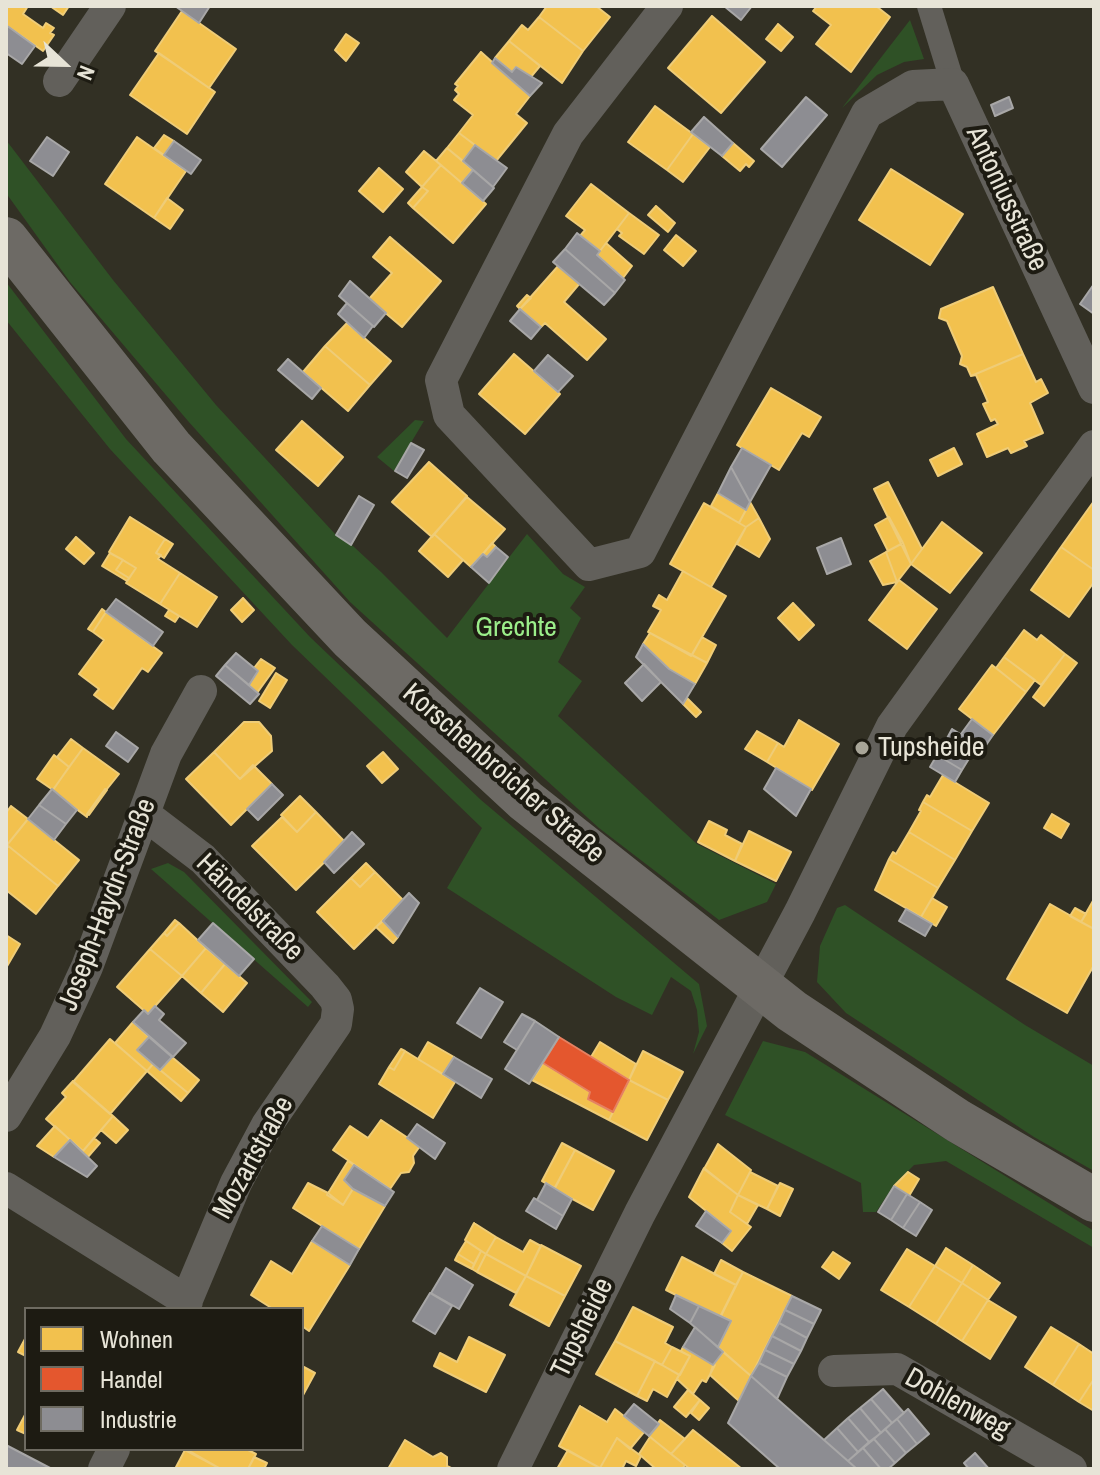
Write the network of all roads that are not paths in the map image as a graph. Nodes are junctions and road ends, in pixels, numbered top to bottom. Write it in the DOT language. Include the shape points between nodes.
graph roads {
  1 [pos="110,6"];
  2 [pos="667,6"];
  3 [pos="929,6"];
  4 [pos="59,81"];
  5 [pos="953,84"];
  6 [pos="6,239"];
  7 [pos="1094,388"];
  8 [pos="1094,446"];
  9 [pos="201,691"];
  10 [pos="144,814"];
  11 [pos="760,987"];
  12 [pos="338,1014"];
  13 [pos="6,1116"];
  14 [pos="6,1188"];
  15 [pos="1094,1200"];
  16 [pos="185,1305"];
  17 [pos="834,1371"];
  18 [pos="113,1451"];
  19 [pos="104,1469"];
  20 [pos="513,1469"];
  21 [pos="1071,1469"];
  1 -- 4 [label="street"];
  2 -- 5 [label="street" via="568,134 441,380 449,415 589,565 640,552 867,113 913,86"];
  3 -- 5 [label="street, Antoniusstraße"];
  5 -- 7 [label="street, Antoniusstraße"];
  6 -- 11 [label="main road, Korschenbroicher Straße" via="171,447 350,638 526,801"];
  8 -- 11 [label="street, Tupsheide" via="897,718"];
  9 -- 10 [label="street, Joseph-Haydn-Straße" via="166,754"];
  10 -- 12 [label="street, Händelstraße" via="203,859 325,986 336,1000"];
  10 -- 13 [label="street, Joseph-Haydn-Straße" via="87,967 55,1036"];
  11 -- 15 [label="main road, Korschenbroicher Straße" via="914,1093"];
  11 -- 20 [label="street, Tupsheide"];
  12 -- 16 [label="street, Mozartstraße" via="252,1153"];
  14 -- 16 [label="street"];
  17 -- 21 [label="street, Dohlenweg" via="897,1369"];
  18 -- 19 [label="street"];
}
